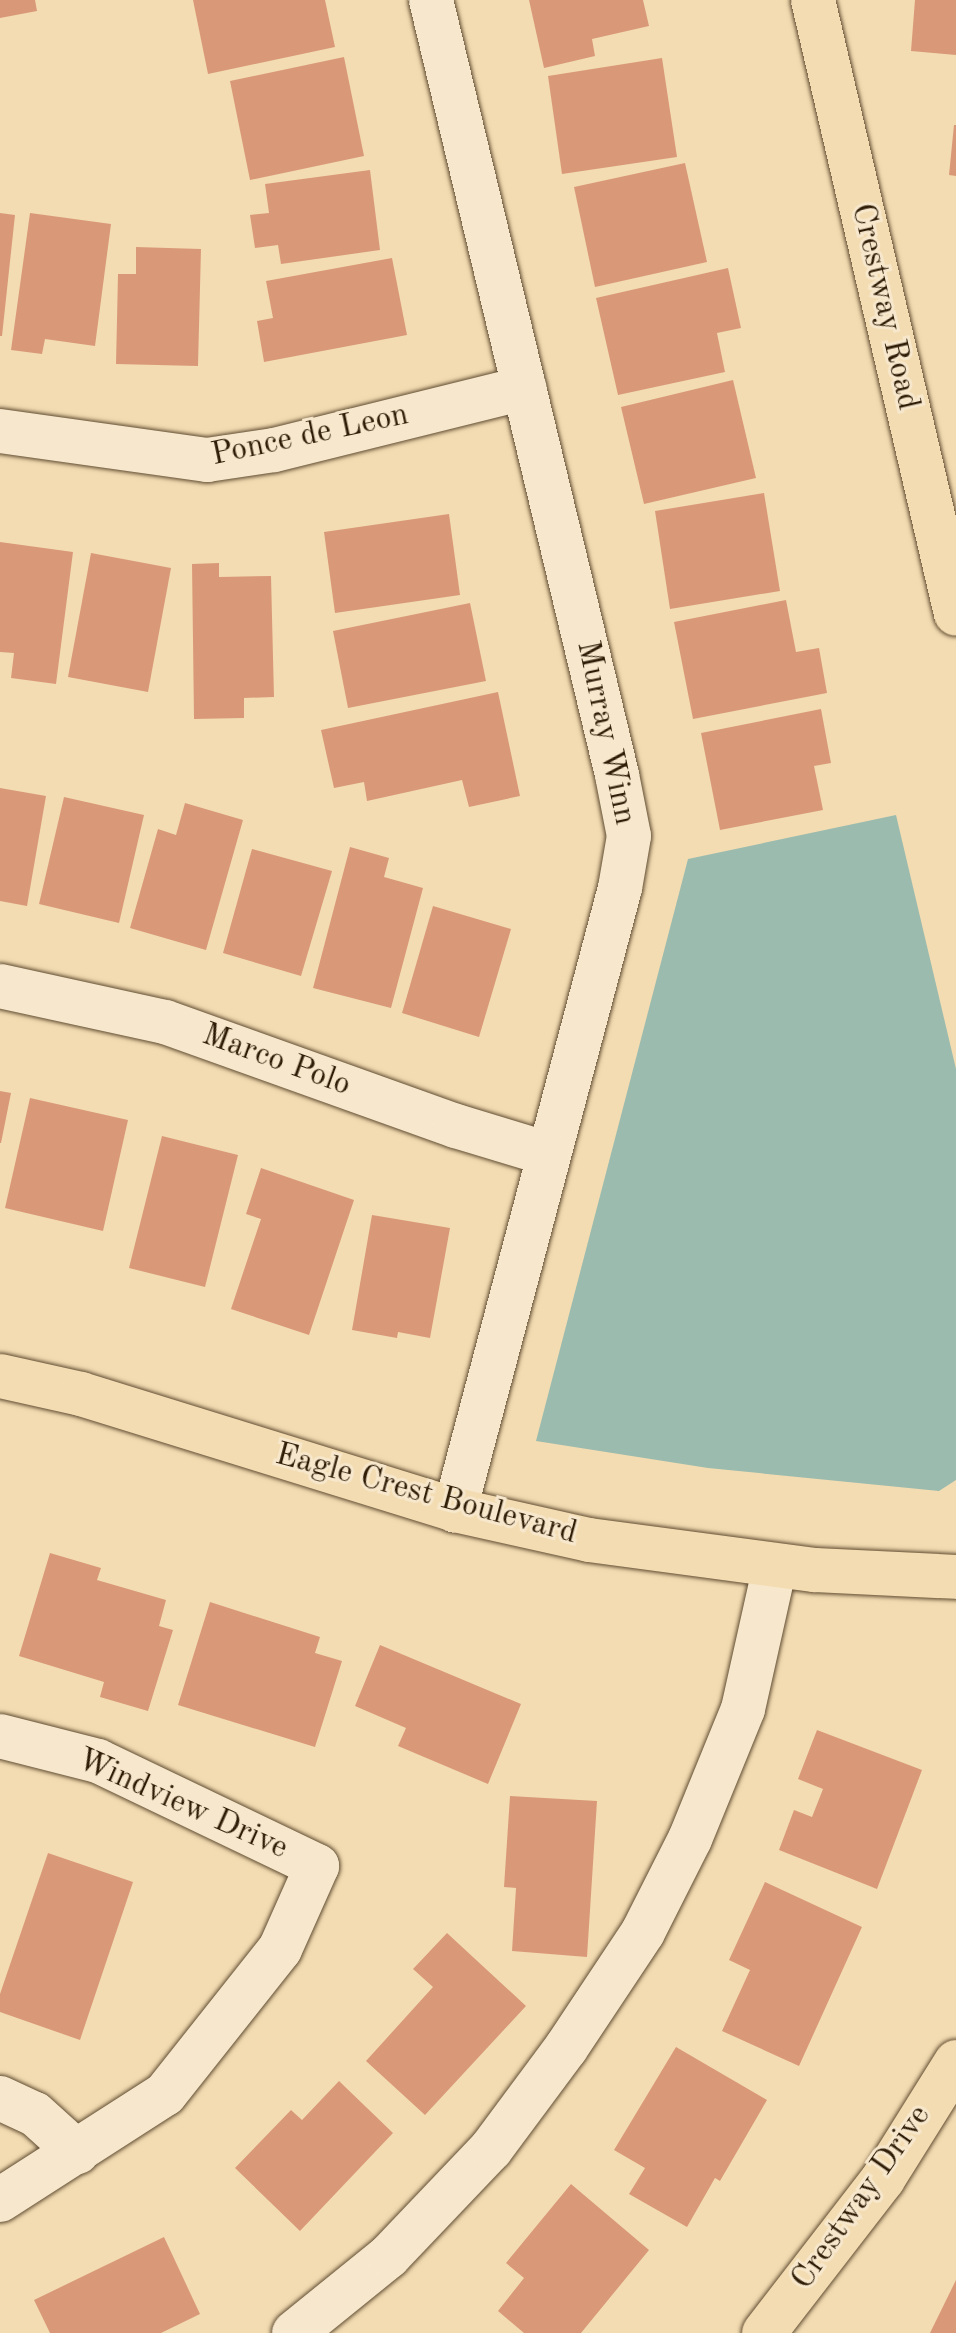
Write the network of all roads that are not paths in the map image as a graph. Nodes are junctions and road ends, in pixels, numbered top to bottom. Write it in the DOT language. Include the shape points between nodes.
graph roads {
  1 [pos="431,0"];
  2 [pos="813,0"];
  3 [pos="524,388"];
  4 [pos="0,431"];
  5 [pos="956,614"];
  6 [pos="0,986"];
  7 [pos="548,1154"];
  8 [pos="0,1376"];
  9 [pos="455,1510"];
  10 [pos="775,1566"];
  11 [pos="953,1575"];
  12 [pos="0,1736"];
  13 [pos="956,2062"];
  14 [pos="0,2098"];
  15 [pos="77,2152"];
  16 [pos="0,2200"];
  17 [pos="294,2333"];
  18 [pos="764,2333"];
  1 -- 3 [label="street, Murray Winn"];
  2 -- 5 [label="main road, Crestway Road"];
  3 -- 4 [label="street, Ponce de Leon" via="274,450 207,460"];
  3 -- 7 [label="street, Murray Winn" via="629,836 620,888"];
  6 -- 7 [label="street, Marco Polo" via="165,1022"];
  7 -- 9 [label="street, Murray Winn"];
  8 -- 9 [label="main road, Eagle Crest Boulevard" via="81,1394"];
  9 -- 10 [label="main road, Eagle Crest Boulevard" via="589,1540"];
  10 -- 11 [label="main road, Eagle Crest Boulevard"];
  10 -- 17 [label="street" via="743,1709 690,1839 643,1932 491,2149 389,2256"];
  12 -- 15 [label="street, Windview Drive" via="98,1761 317,1866 280,1949 165,2094"];
  13 -- 18 [label="main road, Crestway Drive" via="883,2179"];
  14 -- 15 [label="street" via="35,2114"];
  15 -- 16 [label="street"];
}
